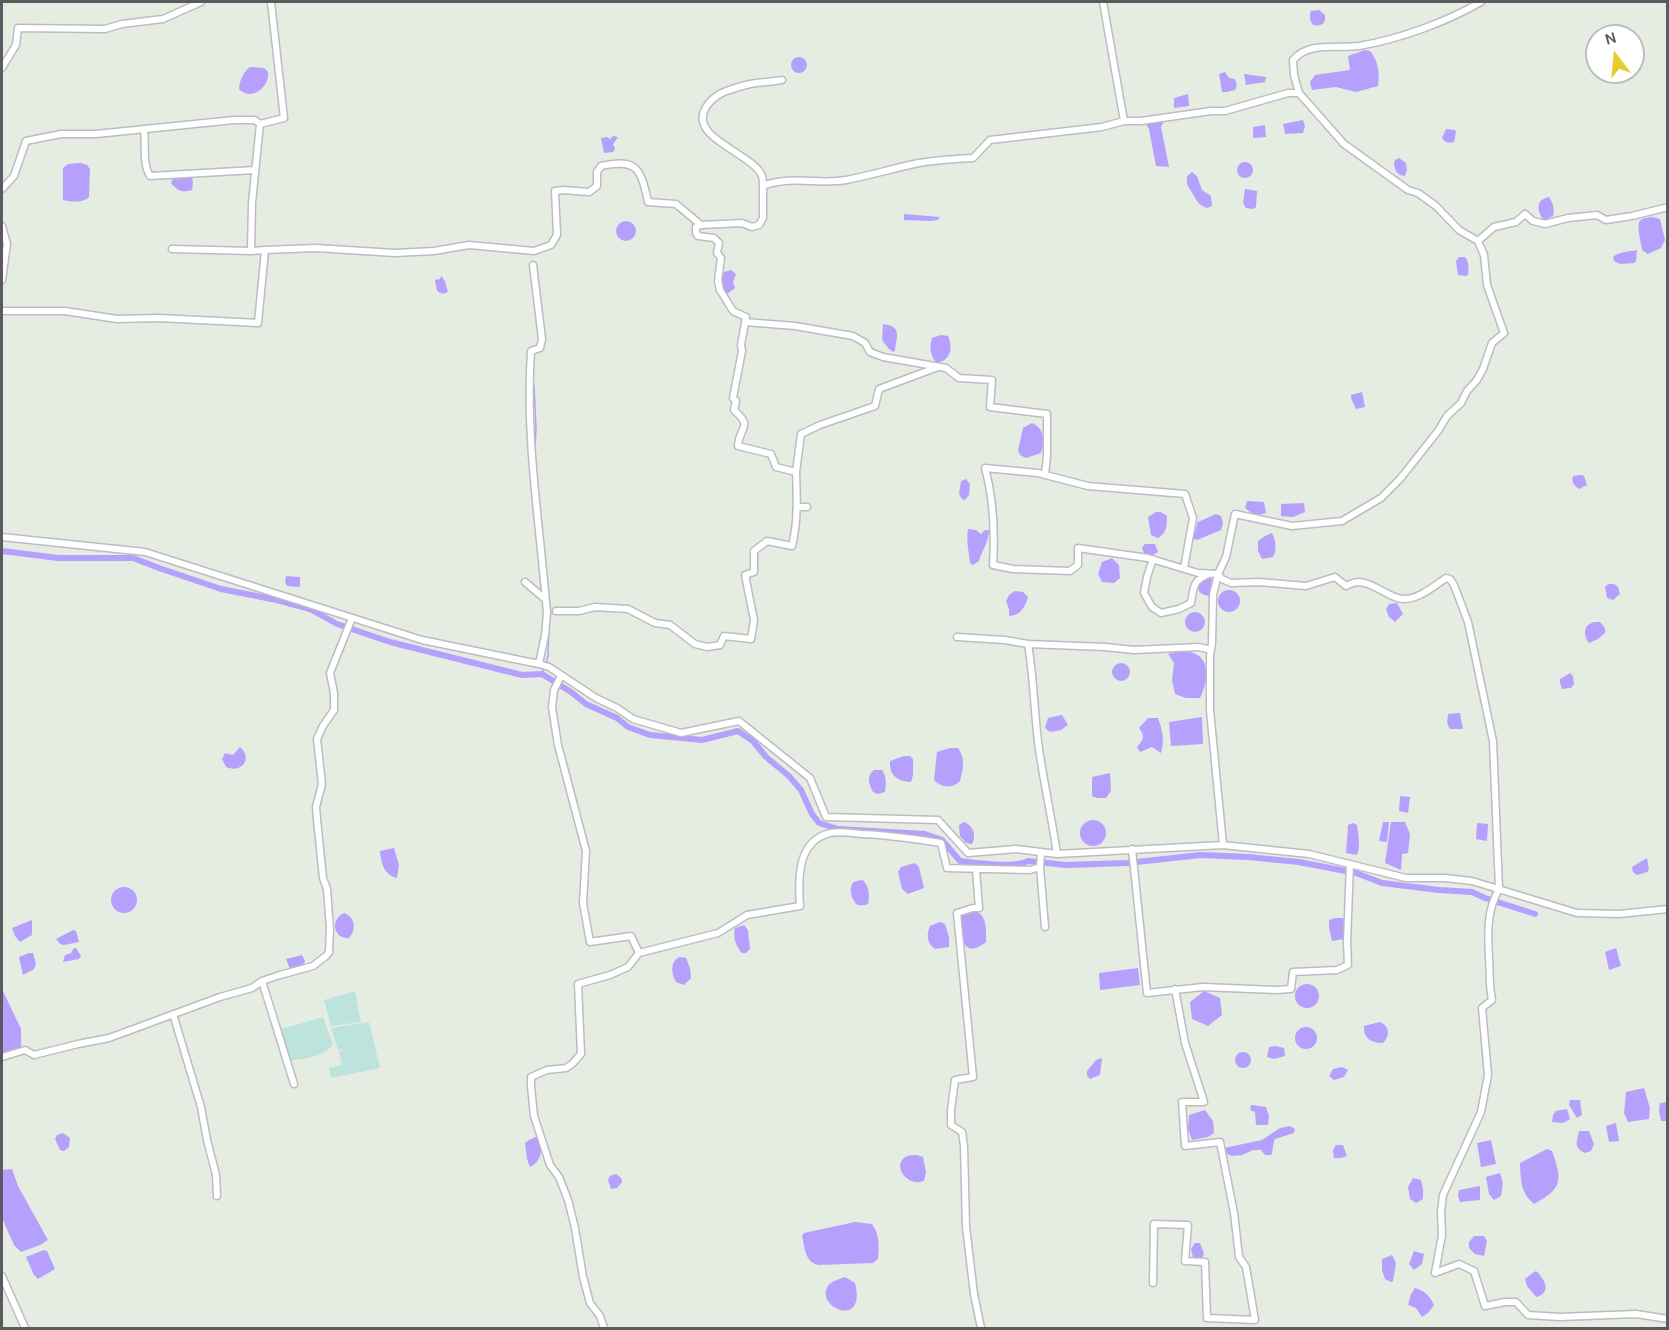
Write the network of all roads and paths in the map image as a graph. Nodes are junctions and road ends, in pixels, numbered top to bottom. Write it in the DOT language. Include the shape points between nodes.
graph roads {
  1 [pos="201,2"];
  2 [pos="271,2"];
  3 [pos="1103,2"];
  4 [pos="1481,2"];
  5 [pos="2,68"];
  6 [pos="782,80"];
  7 [pos="1299,93"];
  8 [pos="1124,121"];
  9 [pos="260,124"];
  10 [pos="144,129"];
  11 [pos="255,170"];
  12 [pos="763,186"];
  13 [pos="2,189"];
  14 [pos="1668,207"];
  15 [pos="701,225"];
  16 [pos="2,226"];
  17 [pos="1478,241"];
  18 [pos="172,249"];
  19 [pos="265,250"];
  20 [pos="251,251"];
  21 [pos="533,265"];
  22 [pos="2,280"];
  23 [pos="2,311"];
  24 [pos="746,322"];
  25 [pos="940,367"];
  26 [pos="796,472"];
  27 [pos="1045,475"];
  28 [pos="797,507"];
  29 [pos="807,507"];
  30 [pos="2,537"];
  31 [pos="1153,559"];
  32 [pos="1184,568"];
  33 [pos="1209,574"];
  34 [pos="1218,574"];
  35 [pos="525,582"];
  36 [pos="546,600"];
  37 [pos="556,611"];
  38 [pos="351,621"];
  39 [pos="957,637"];
  40 [pos="1028,644"];
  41 [pos="1211,650"];
  42 [pos="539,664"];
  43 [pos="560,678"];
  44 [pos="1223,845"];
  45 [pos="1132,849"];
  46 [pos="1040,853"];
  47 [pos="1057,854"];
  48 [pos="1350,865"];
  49 [pos="1040,867"];
  50 [pos="976,869"];
  51 [pos="1499,890"];
  52 [pos="1668,909"];
  53 [pos="1045,927"];
  54 [pos="639,952"];
  55 [pos="262,981"];
  56 [pos="1175,989"];
  57 [pos="173,1014"];
  58 [pos="2,1057"];
  59 [pos="294,1084"];
  60 [pos="217,1196"];
  61 [pos="2,1276"];
  62 [pos="1153,1283"];
  63 [pos="1668,1319"];
  64 [pos="25,1329"];
  65 [pos="604,1329"];
  66 [pos="981,1329"];
  1 -- 5 [label="street" via="163,19 105,29 18,28 16,45"];
  2 -- 9 [label="street" via="284,118"];
  3 -- 8 [label="street"];
  4 -- 7 [label="street" via="1416,31 1358,46 1301,53 1293,60"];
  6 -- 12 [label="street" via="721,93 711,100 703,118 706,129 717,140 748,160 762,176"];
  7 -- 8 [label="street" via="1225,111"];
  7 -- 17 [label="street" via="1349,148 1418,193 1459,230"];
  8 -- 12 [label="street" via="990,140 973,158 917,164 846,180 790,180"];
  9 -- 10 [label="street" via="255,120 234,120"];
  9 -- 11 [label="street"];
  10 -- 11 [label="street" via="150,176"];
  10 -- 13 [label="street" via="61,134 26,141 15,176"];
  11 -- 20 [label="street"];
  12 -- 15 [label="street" via="764,218 759,225"];
  14 -- 17 [label="street" via="1606,220 1597,215 1545,224 1525,214 1516,222 1494,227"];
  15 -- 19 [label="street" via="676,204 648,202 640,174 633,166 618,162 601,166 597,186 589,192 555,191 557,236 551,245 534,251 469,245 394,253 316,248"];
  15 -- 24 [label="street" via="696,228 698,236 714,238 719,243 720,290 733,310 746,317"];
  16 -- 22 [label="street" via="7,244"];
  17 -- 34 [label="street" via="1484,255 1487,285 1504,333 1492,343 1483,369 1461,403 1446,416 1382,498 1341,521 1292,526 1235,514 1226,557"];
  18 -- 20 [label="street"];
  19 -- 20 [label="street"];
  19 -- 23 [label="street" via="258,323"];
  21 -- 36 [label="street" via="542,339 540,348 531,351 529,383 532,460"];
  24 -- 25 [label="street" via="853,336 870,352 883,357"];
  24 -- 26 [label="street" via="733,398 734,410 745,426 738,446 771,454 776,467"];
  25 -- 26 [label="street" via="879,389 875,405 801,434"];
  25 -- 27 [label="street" via="959,378 992,380 990,407 1047,414"];
  26 -- 28 [label="street"];
  27 -- 31 [label="street" via="986,468 994,513 993,565 1070,571 1078,565 1078,548"];
  27 -- 32 [label="street" via="1088,486 1185,494 1193,518"];
  28 -- 29 [label="street"];
  28 -- 37 [label="street" via="792,546 767,541 754,551 754,572 745,575 754,620 751,639 724,636 720,645 707,647 694,644 670,625 654,623 628,609"];
  30 -- 38 [label="street" via="145,552"];
  31 -- 32 [label="street"];
  31 -- 33 [label="street" via="1144,593 1161,613 1191,603 1194,583"];
  32 -- 33 [label="street"];
  33 -- 34 [label="street"];
  34 -- 41 [label="street"];
  34 -- 51 [label="street" via="1231,584 1306,586 1335,577 1346,585 1371,585 1389,596 1404,599 1450,579 1468,622 1493,741"];
  35 -- 36 [label="street"];
  36 -- 42 [label="street"];
  38 -- 42 [label="street"];
  38 -- 55 [label="street" via="330,673 334,710 317,739 322,784 316,813 328,899 329,952 313,966"];
  39 -- 40 [label="street"];
  40 -- 41 [label="street"];
  40 -- 47 [label="street"];
  41 -- 44 [label="street" via="1210,710"];
  42 -- 43 [label="street" via="549,667"];
  43 -- 46 [label="street" via="633,718 681,733 739,721 810,778 826,817 938,820 968,853 1016,849"];
  43 -- 54 [label="street" via="552,707 586,851 583,903 590,942 631,936"];
  44 -- 45 [label="street"];
  44 -- 48 [label="street" via="1309,854"];
  45 -- 47 [label="street"];
  45 -- 56 [label="street" via="1147,993"];
  46 -- 47 [label="street"];
  46 -- 49 [label="street"];
  48 -- 51 [label="street" via="1406,878 1472,881"];
  48 -- 56 [label="street" via="1348,965 1337,970 1293,972 1291,989"];
  49 -- 50 [label="street"];
  49 -- 53 [label="street"];
  50 -- 54 [label="street" via="947,868 940,843 832,833 817,838 803,856 798,885 800,906 747,915 718,933"];
  50 -- 66 [label="street" via="979,908 957,913 974,1077 955,1080 951,1125 962,1132 966,1227"];
  51 -- 52 [label="street" via="1577,913"];
  51 -- 63 [label="street" via="1491,908 1488,934 1492,1000 1482,1008 1488,1075 1481,1112 1443,1195 1442,1235 1435,1273 1459,1264 1474,1271 1485,1306 1516,1302 1528,1315 1636,1314"];
  54 -- 65 [label="street" via="628,967 578,984 581,1054 566,1068 531,1077 534,1116 550,1165 560,1177 568,1200 590,1303"];
  55 -- 57 [label="street" via="252,988"];
  55 -- 59 [label="street"];
  56 -- 62 [label="street" via="1185,1043 1204,1102 1182,1102 1185,1146 1220,1142 1239,1257 1246,1267 1255,1320 1207,1318 1205,1262 1185,1261 1188,1225 1154,1224"];
  57 -- 58 [label="street" via="101,1040 34,1055 25,1050"];
  57 -- 60 [label="street" via="201,1107"];
  61 -- 64 [label="street"];
}
